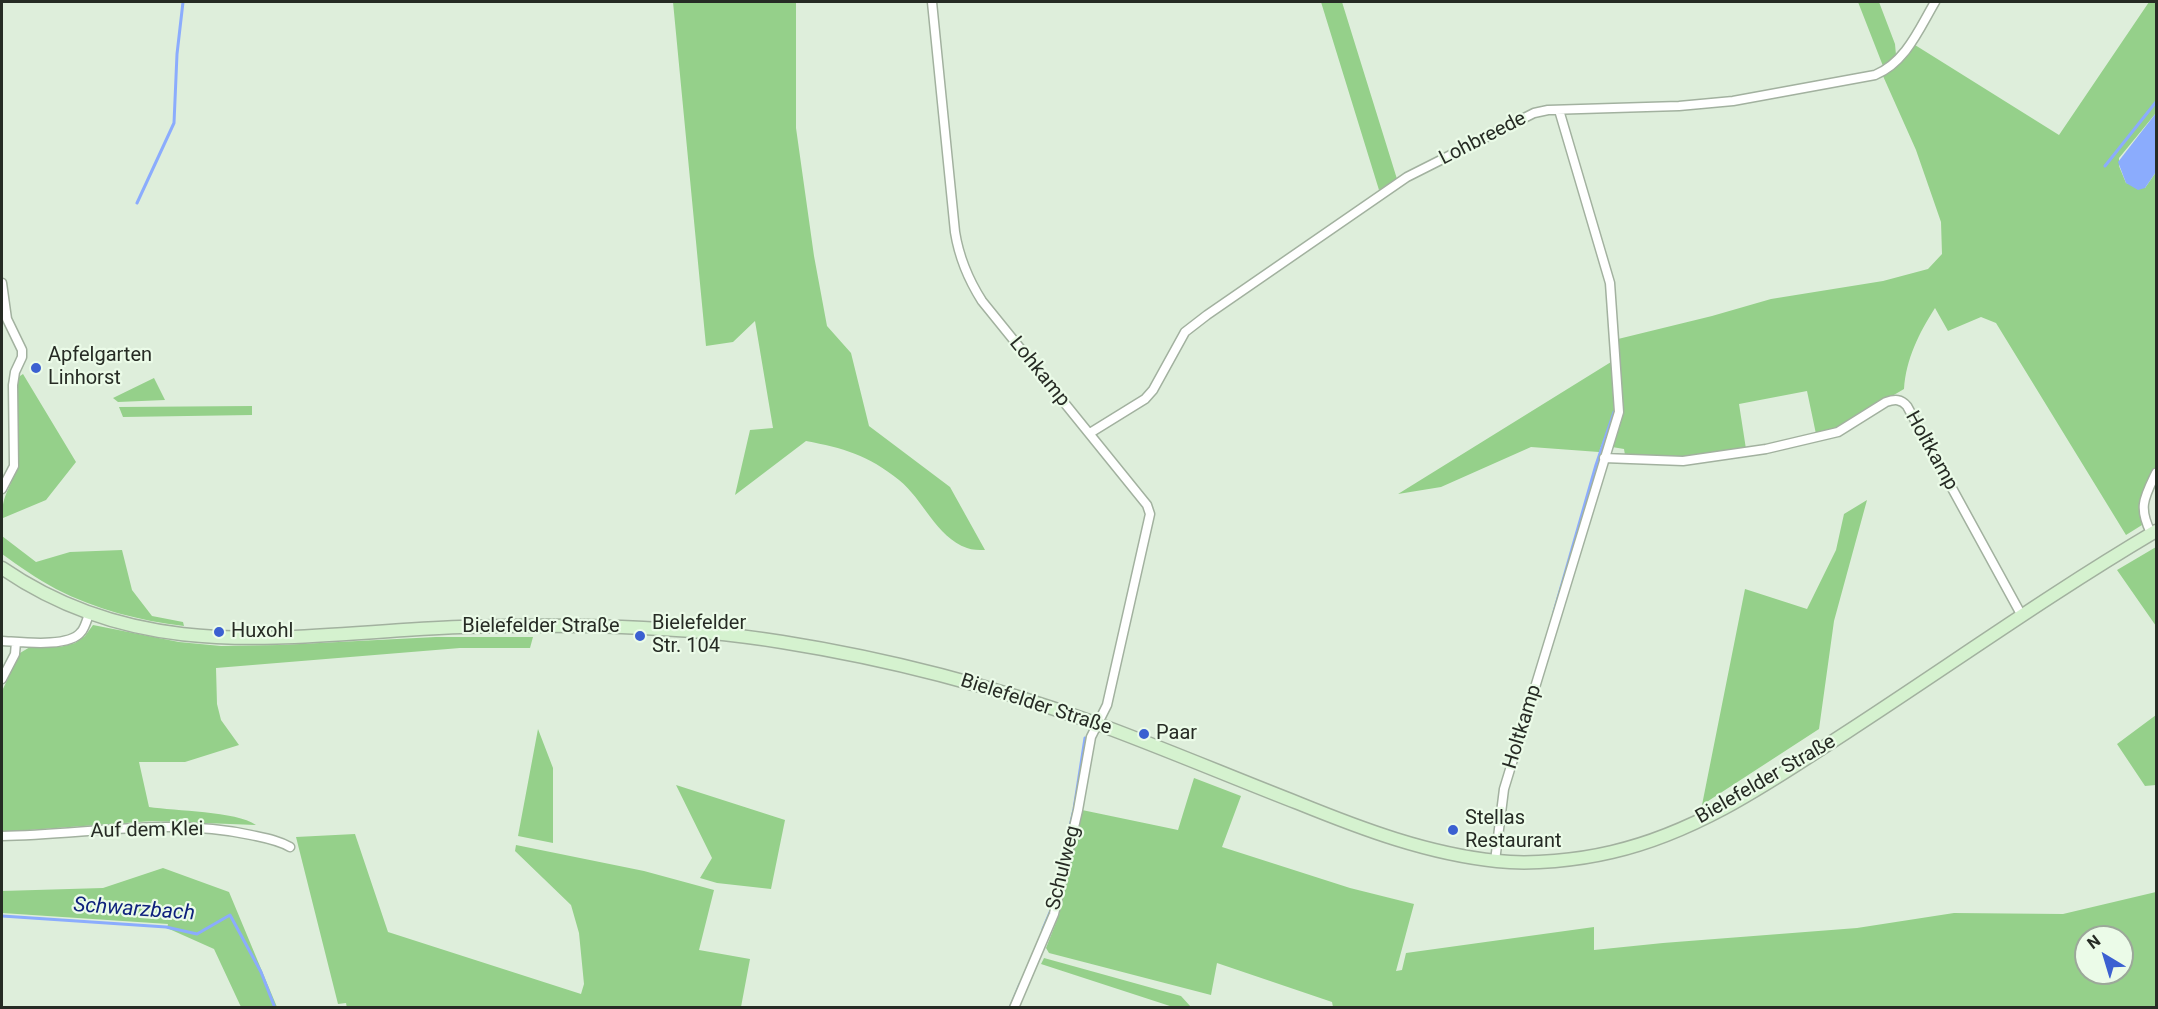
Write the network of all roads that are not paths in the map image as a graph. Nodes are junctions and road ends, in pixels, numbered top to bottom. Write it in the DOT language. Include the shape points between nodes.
graph roads {
  1 [pos="932,2"];
  2 [pos="1935,2"];
  3 [pos="1559,110"];
  4 [pos="2,283"];
  5 [pos="1090,433"];
  6 [pos="1604,458"];
  7 [pos="2157,473"];
  8 [pos="2,489"];
  9 [pos="2154,532"];
  10 [pos="2,568"];
  11 [pos="89,614"];
  12 [pos="2022,616"];
  13 [pos="2,641"];
  14 [pos="16,642"];
  15 [pos="2,680"];
  16 [pos="1098,724"];
  17 [pos="2,836"];
  18 [pos="290,847"];
  19 [pos="1495,861"];
  20 [pos="1014,1008"];
  1 -- 5 [label="street, Lohkamp" via="958,249 982,301"];
  2 -- 3 [label="street, Lohbreede" via="1896,62 1875,75 1733,101"];
  3 -- 5 [label="street, Lohbreede" via="1527,116 1407,177 1185,332 1145,399"];
  3 -- 6 [label="street, Holtkamp" via="1610,283 1619,412"];
  4 -- 8 [label="street" via="7,319 22,357 13,385 14,466"];
  5 -- 16 [label="street, Lohkamp" via="1150,514 1107,705"];
  6 -- 12 [label="street, Holtkamp" via="1683,461 1766,449 1838,432 1886,402 1902,401"];
  6 -- 19 [label="street, Holtkamp" via="1504,789"];
  7 -- 9 [label="street" via="2144,496 2142,509"];
  9 -- 12 [label="main road, Bielefelder Straße"];
  10 -- 11 [label="main road, Bielefelder Straße" via="23,583"];
  11 -- 14 [label="street" via="81,633 69,640"];
  11 -- 16 [label="main road, Bielefelder Straße" via="179,635 219,638 532,625 705,633 901,664 1020,697"];
  12 -- 19 [label="main road, Bielefelder Straße" via="1717,813 1675,832 1612,852 1561,860"];
  13 -- 14 [label="street"];
  14 -- 15 [label="street" via="15,654"];
  16 -- 19 [label="main road, Bielefelder Straße" via="1369,832"];
  16 -- 20 [label="street, Schulweg" via="1091,737 1054,914"];
  17 -- 18 [label="street, Auf dem Klei" via="176,826 231,830"];
}
